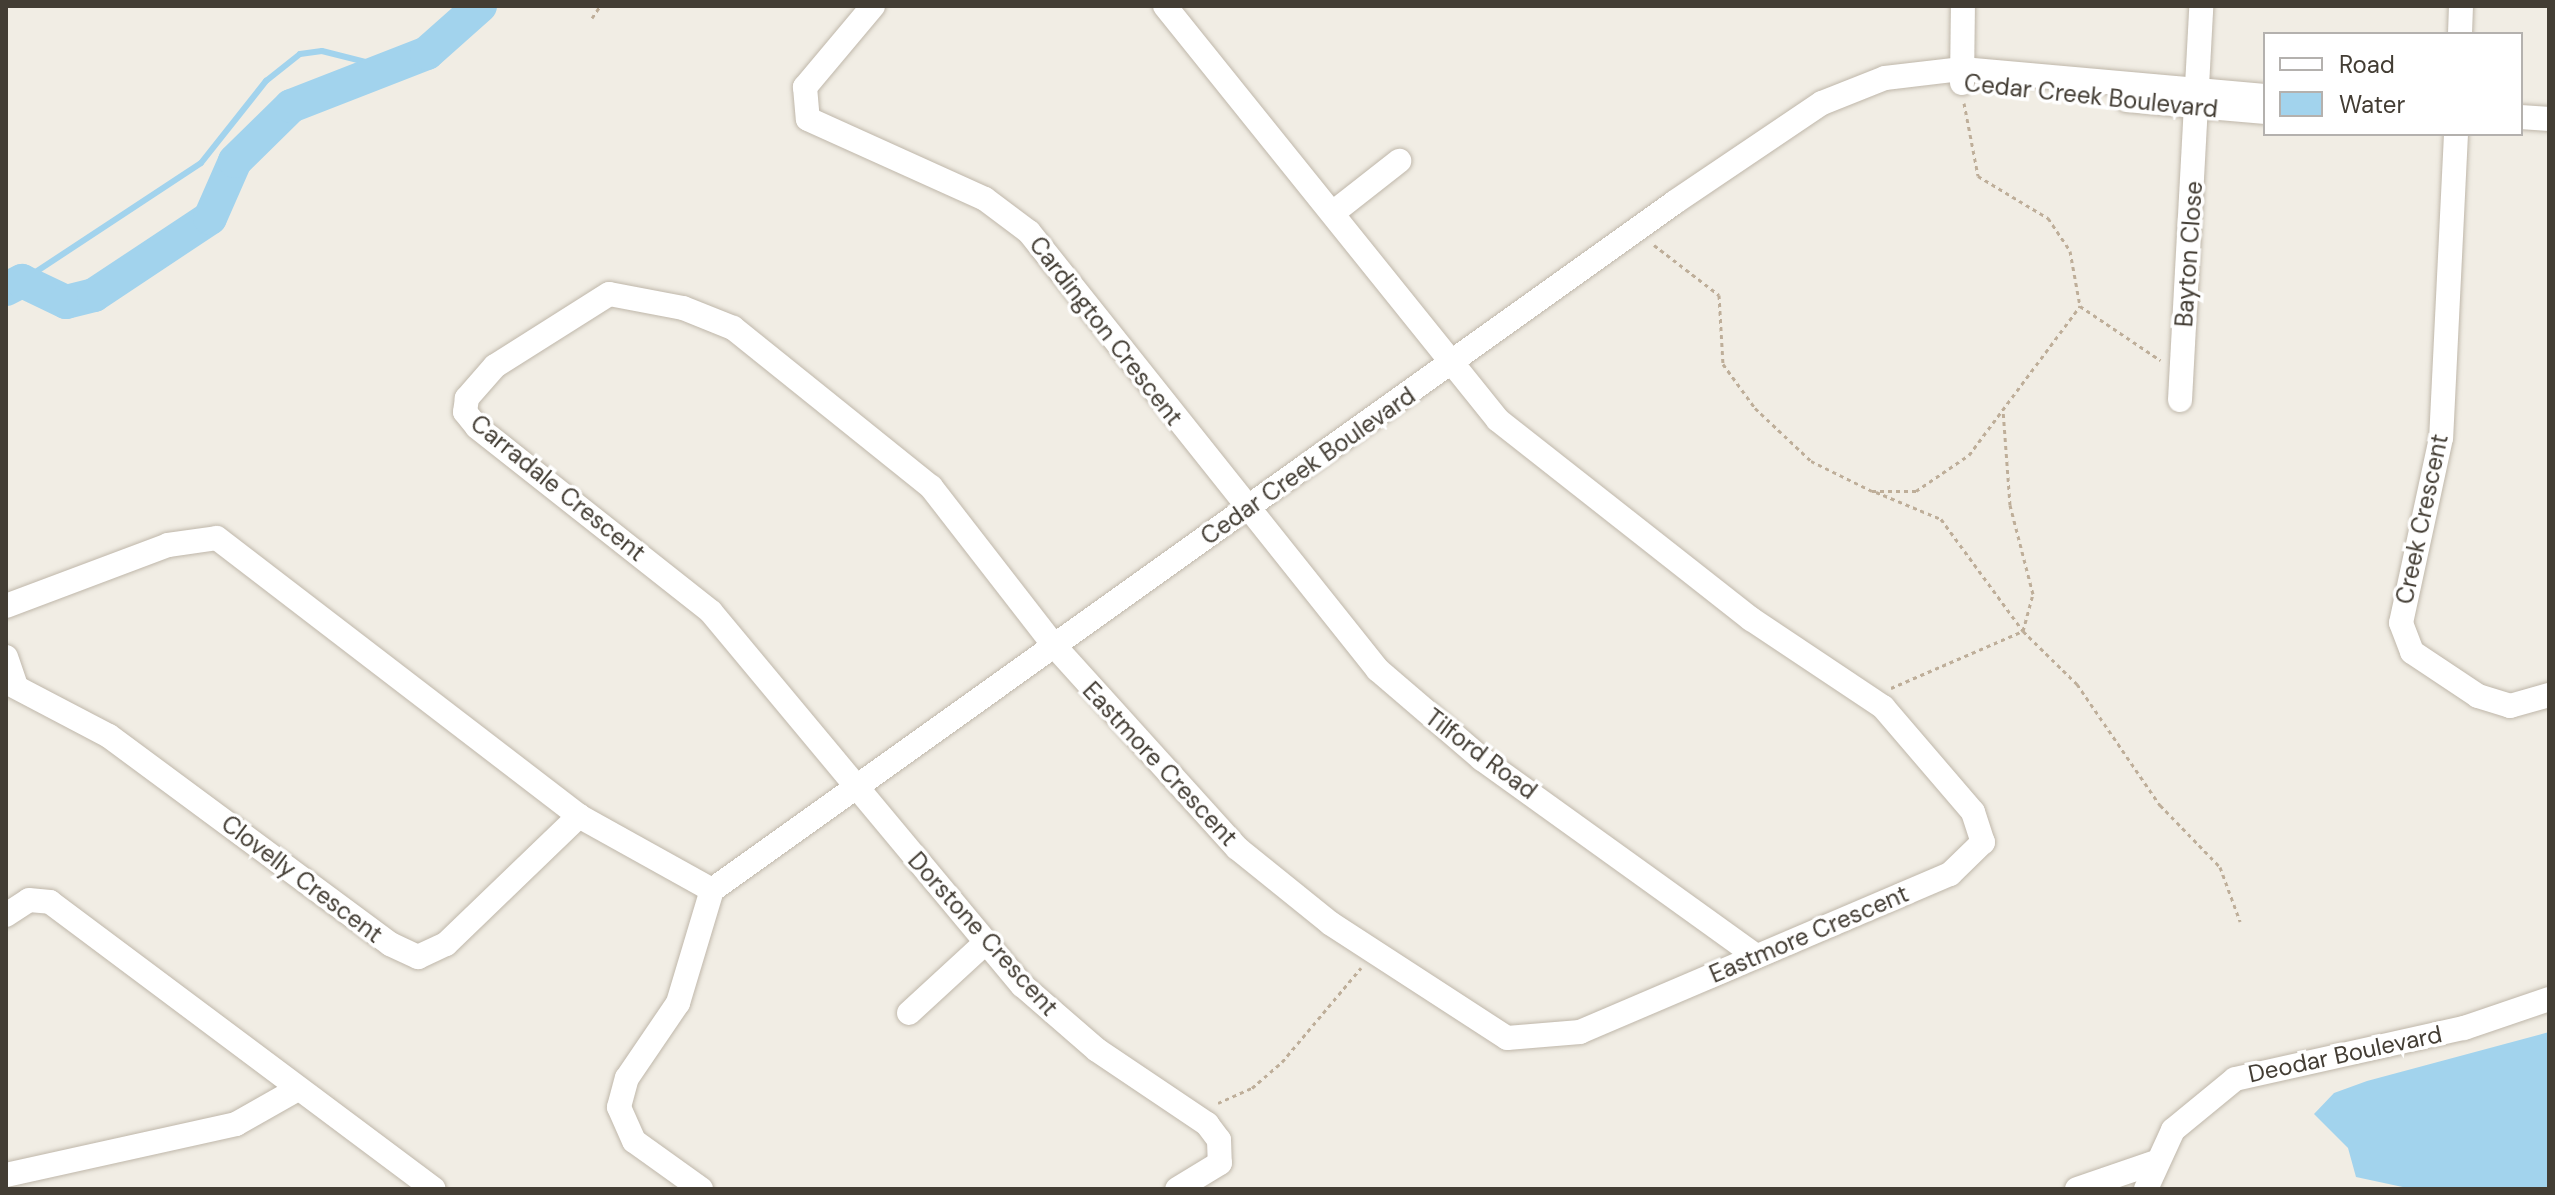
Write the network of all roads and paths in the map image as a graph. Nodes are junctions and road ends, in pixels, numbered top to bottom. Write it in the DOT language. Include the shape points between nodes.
graph roads {
  1 [pos="600,6"];
  2 [pos="873,6"];
  3 [pos="1963,6"];
  4 [pos="2201,6"];
  5 [pos="2461,6"];
  6 [pos="1175,11"];
  7 [pos="592,18"];
  8 [pos="2460,32"];
  9 [pos="1962,76"];
  10 [pos="2263,96"];
  11 [pos="2199,100"];
  12 [pos="2263,112"];
  13 [pos="2523,117"];
  14 [pos="2549,119"];
  15 [pos="2523,133"];
  16 [pos="2549,134"];
  17 [pos="2456,136"];
  18 [pos="1399,161"];
  19 [pos="1334,212"];
  20 [pos="1635,230"];
  21 [pos="2080,306"];
  22 [pos="1451,365"];
  23 [pos="2181,374"];
  24 [pos="2180,400"];
  25 [pos="2003,410"];
  26 [pos="1872,491"];
  27 [pos="1245,510"];
  28 [pos="6,606"];
  29 [pos="2023,631"];
  30 [pos="1056,648"];
  31 [pos="6,657"];
  32 [pos="11,684"];
  33 [pos="2549,695"];
  34 [pos="1869,697"];
  35 [pos="851,786"];
  36 [pos="579,816"];
  37 [pos="712,890"];
  38 [pos="6,915"];
  39 [pos="2240,921"];
  40 [pos="985,943"];
  41 [pos="1373,952"];
  42 [pos="1756,956"];
  43 [pos="2549,999"];
  44 [pos="909,1013"];
  45 [pos="296,1090"];
  46 [pos="1188,1111"];
  47 [pos="2153,1163"];
  48 [pos="6,1175"];
  49 [pos="48,1178"];
  50 [pos="433,1189"];
  51 [pos="701,1189"];
  52 [pos="1177,1189"];
  53 [pos="2077,1189"];
  54 [pos="2146,1189"];
  1 -- 7 [label="path"];
  2 -- 27 [label="street, Cardington Crescent" via="805,87 808,119 985,199 1029,232"];
  3 -- 9 [label="street"];
  4 -- 11 [label="street, Bayton Close"];
  5 -- 8 [label="street"];
  6 -- 19 [label="street"];
  9 -- 11 [label="street, Cedar Creek Boulevard"];
  9 -- 20 [label="street, Cedar Creek Boulevard" via="1918,73 1855,88 1791,123"];
  9 -- 21 [label="path" via="1978,176 2048,218 2070,251"];
  10 -- 11 [label="street, Cedar Creek Boulevard"];
  11 -- 12 [label="street, Cedar Creek Boulevard"];
  11 -- 23 [label="street, Bayton Close"];
  13 -- 14 [label="street"];
  15 -- 16 [label="street"];
  17 -- 33 [label="street, Creek Crescent" via="2441,438 2401,623 2412,652 2478,696 2510,706"];
  18 -- 19 [label="street"];
  19 -- 22 [label="street"];
  20 -- 22 [label="street, Cedar Creek Boulevard"];
  20 -- 26 [label="path" via="1719,295 1723,364 1755,408 1811,461"];
  21 -- 23 [label="path"];
  21 -- 25 [label="path"];
  22 -- 27 [label="street, Cedar Creek Boulevard"];
  22 -- 34 [label="street, Eastmore Crescent" via="1498,420 1564,478"];
  23 -- 24 [label="street, Bayton Close"];
  25 -- 26 [label="path" via="1969,455 1916,491"];
  25 -- 29 [label="path" via="2010,505 2033,594"];
  26 -- 29 [label="path" via="1941,519"];
  27 -- 30 [label="street, Cedar Creek Boulevard"];
  27 -- 42 [label="street, Tilford Road" via="1354,646 1415,705"];
  28 -- 36 [label="street" via="180,541 217,538"];
  29 -- 34 [label="path"];
  29 -- 39 [label="path" via="2077,684 2160,805 2220,867"];
  30 -- 35 [label="street, Cedar Creek Boulevard"];
  30 -- 35 [label="street, Carradale Crescent" via="931,487 713,318 609,294 478,381 465,405 477,427 711,612"];
  30 -- 41 [label="street, Eastmore Crescent" via="1212,825"];
  31 -- 32 [label="street"];
  32 -- 36 [label="street, Clovelly Crescent" via="109,736 390,944 418,957 446,944"];
  34 -- 42 [label="street, Eastmore Crescent" via="1973,812 1983,842 1978,854 1950,874"];
  35 -- 37 [label="street, Cedar Creek Boulevard"];
  35 -- 40 [label="street, Dorstone Crescent"];
  36 -- 37 [label="street"];
  37 -- 51 [label="street" via="678,1003 627,1078 619,1107 634,1141"];
  38 -- 45 [label="street" via="29,900 50,902"];
  40 -- 44 [label="street"];
  40 -- 46 [label="street, Dorstone Crescent" via="1056,1016"];
  41 -- 42 [label="street, Eastmore Crescent" via="1481,1024 1522,1040 1580,1032"];
  41 -- 46 [label="path" via="1335,1007 1252,1088"];
  43 -- 47 [label="street, Deodar Boulevard" via="2464,1028 2251,1072 2191,1110"];
  45 -- 49 [label="street" via="236,1124"];
  45 -- 50 [label="street"];
  46 -- 52 [label="street, Dorstone Crescent" via="1213,1132 1222,1157 1211,1173"];
  47 -- 53 [label="street"];
  47 -- 54 [label="street, Deodar Boulevard"];
  48 -- 49 [label="street"];
}
